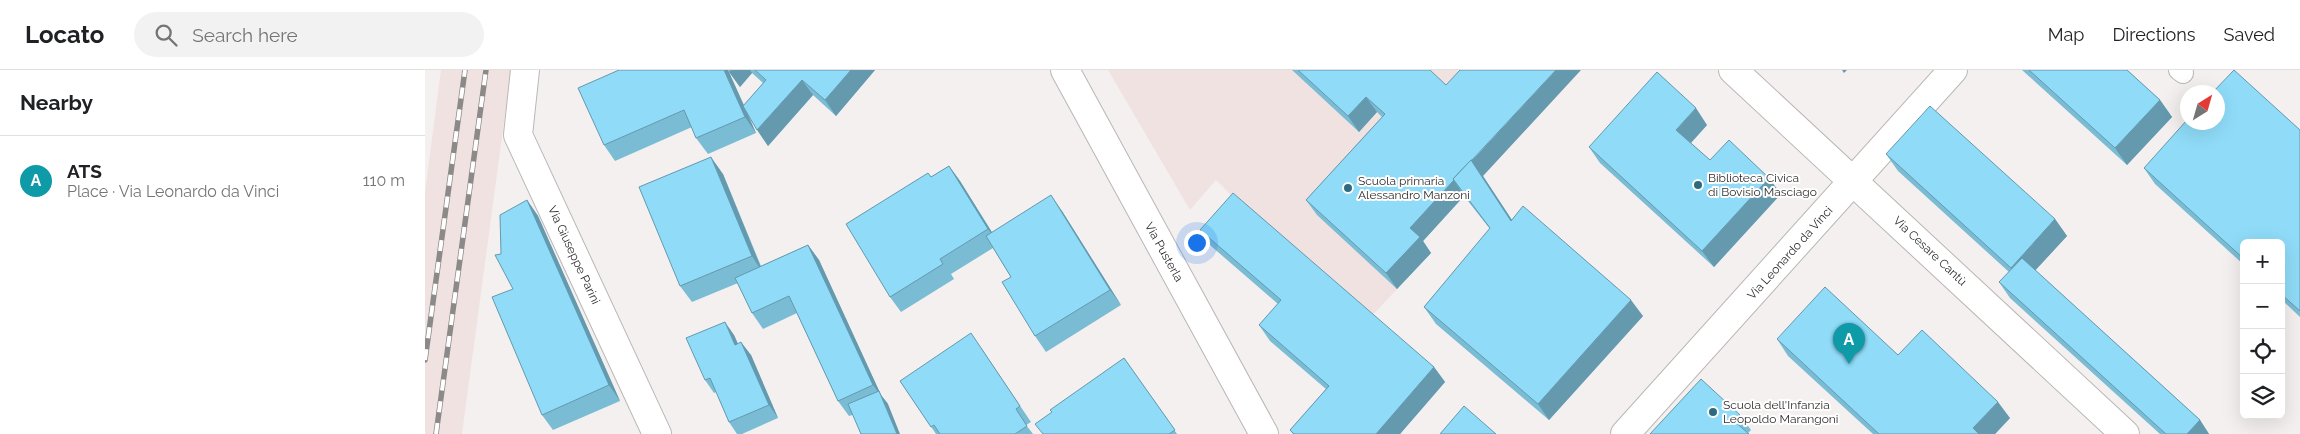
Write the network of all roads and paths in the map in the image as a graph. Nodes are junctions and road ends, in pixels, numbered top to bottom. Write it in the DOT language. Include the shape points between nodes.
graph roads {
  1 [pos="525,70"];
  2 [pos="1065,70"];
  3 [pos="1733,70"];
  4 [pos="1953,70"];
  5 [pos="1854,181"];
  6 [pos="657,434"];
  7 [pos="1264,434"];
  8 [pos="1625,434"];
  9 [pos="2125,434"];
  1 -- 6 [label="street, Via Giuseppe Parini" via="518,134"];
  2 -- 7 [label="street, Via Pusterla"];
  3 -- 5 [label="street, Via Cesare Cantù"];
  4 -- 5 [label="street, Via Leonardo da Vinci"];
  5 -- 8 [label="street, Via Leonardo da Vinci"];
  5 -- 9 [label="street, Via Cesare Cantù"];
}
